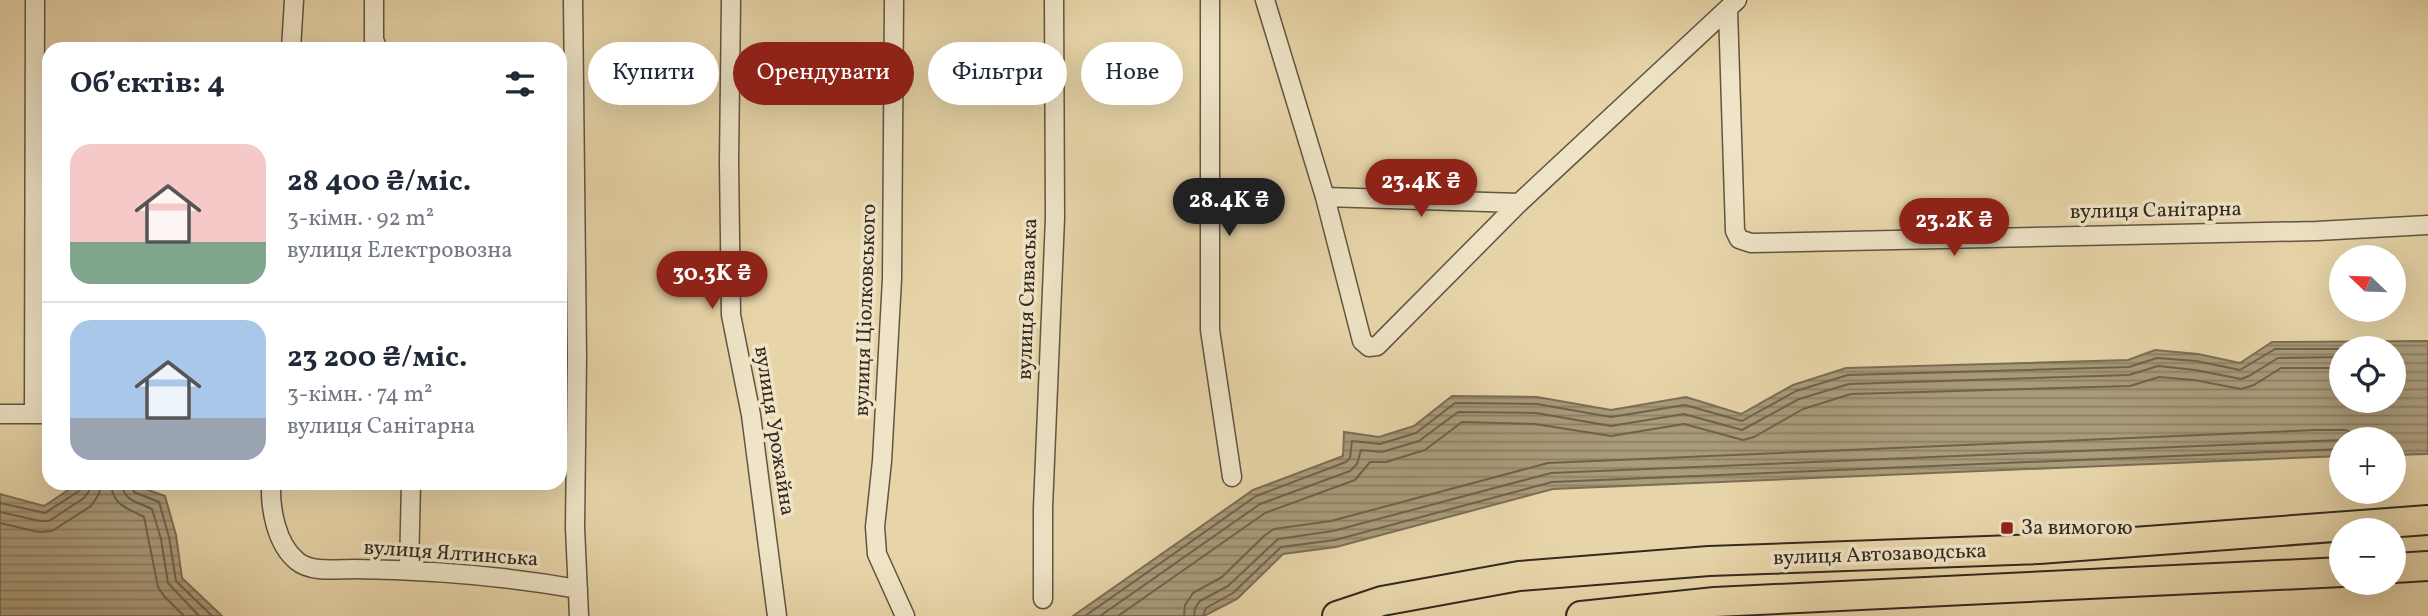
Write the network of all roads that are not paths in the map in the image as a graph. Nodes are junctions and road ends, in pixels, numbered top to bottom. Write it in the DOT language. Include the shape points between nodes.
graph roads {
  1 [pos="35,0"];
  2 [pos="294,0"];
  3 [pos="374,0"];
  4 [pos="573,0"];
  5 [pos="731,0"];
  6 [pos="894,0"];
  7 [pos="1054,0"];
  8 [pos="1210,0"];
  9 [pos="1265,0"];
  10 [pos="1733,5"];
  11 [pos="291,42"];
  12 [pos="374,42"];
  13 [pos="1325,197"];
  14 [pos="1519,203"];
  15 [pos="2428,225"];
  16 [pos="0,414"];
  17 [pos="42,414"];
  18 [pos="1232,477"];
  19 [pos="271,490"];
  20 [pos="411,490"];
  21 [pos="2428,520"];
  22 [pos="2291,531"];
  23 [pos="1709,561"];
  24 [pos="2428,566"];
  25 [pos="2406,567"];
  26 [pos="409,569"];
  27 [pos="2329,573"];
  28 [pos="2295,575"];
  29 [pos="578,589"];
  30 [pos="1043,599"];
  31 [pos="1715,602"];
  32 [pos="579,616"];
  33 [pos="777,616"];
  34 [pos="905,616"];
  35 [pos="1337,616"];
  36 [pos="1581,616"];
  1 -- 17 [label="street"];
  2 -- 11 [label="street"];
  3 -- 12 [label="street"];
  4 -- 29 [label="street"];
  5 -- 33 [label="street, вулиця Урожайна" via="731,315 751,415"];
  6 -- 34 [label="street, вулиця Ціолковського" via="892,279 875,527 877,554"];
  7 -- 30 [label="street, вулиця Сиваська" via="1055,218"];
  8 -- 18 [label="street" via="1210,330"];
  9 -- 13 [label="street"];
  10 -- 14 [label="street"];
  10 -- 15 [label="street, вулиця Санітарна" via="1735,231 1740,240 2317,231"];
  13 -- 14 [label="street"];
  13 -- 14 [label="street" via="1362,341 1368,347 1377,346"];
  16 -- 17 [label="street"];
  19 -- 26 [label="street, вулиця Ялтинська" via="270,505 286,549 299,563 318,569"];
  20 -- 26 [label="street"];
  21 -- 22 [label="main road, вулиця Автозаводська"];
  22 -- 23 [label="main road, вулиця Автозаводська" via="2039,549"];
  22 -- 28 [label="main road"];
  23 -- 31 [label="main road"];
  23 -- 35 [label="main road, вулиця Автозаводська" via="1519,576 1382,601"];
  24 -- 25 [label="main road"];
  26 -- 29 [label="street, вулиця Ялтинська"];
  27 -- 28 [label="main road, вулиця Автозаводська"];
  28 -- 31 [label="main road, вулиця Автозаводська"];
  29 -- 32 [label="street"];
  31 -- 36 [label="main road, вулиця Автозаводська"];
}
